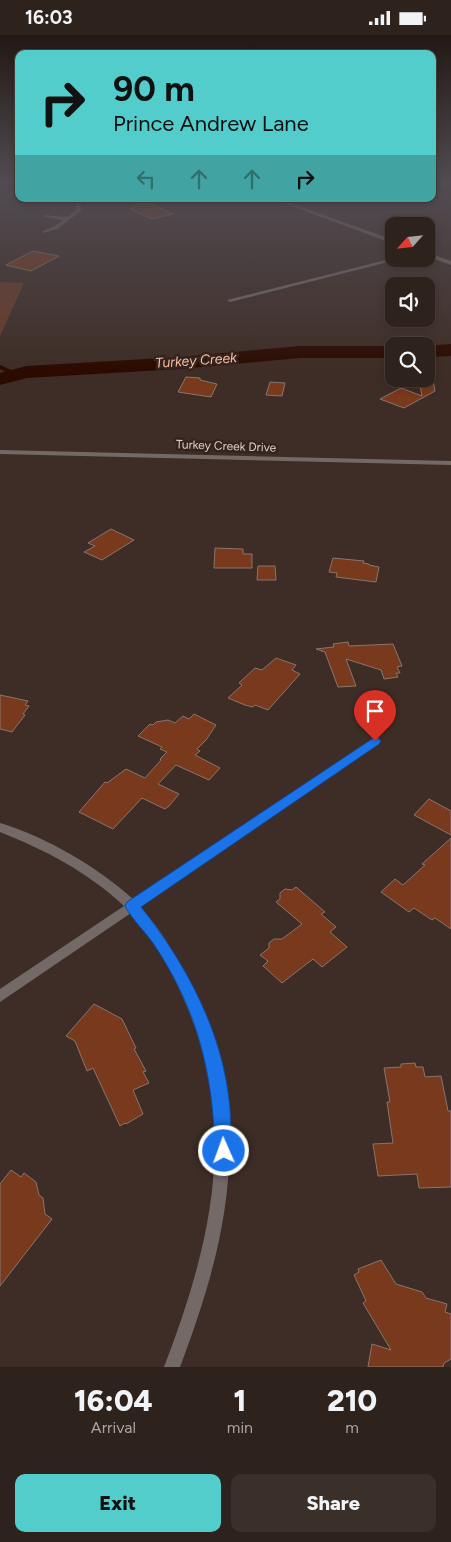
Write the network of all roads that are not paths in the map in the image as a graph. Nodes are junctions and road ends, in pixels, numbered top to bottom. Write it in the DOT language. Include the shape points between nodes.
graph roads {
  1 [pos="435,257"];
  2 [pos="385,262"];
  3 [pos="451,263"];
  4 [pos="230,300"];
  5 [pos="0,452"];
  6 [pos="451,463"];
  7 [pos="375,741"];
  8 [pos="0,827"];
  9 [pos="132,906"];
  10 [pos="0,996"];
  11 [pos="172,1367"];
  1 -- 3 [label="street"];
  2 -- 4 [label="street"];
  5 -- 6 [label="street, Turkey Creek Drive"];
  7 -- 9 [label="street"];
  8 -- 9 [label="street" via="64,856"];
  9 -- 10 [label="street"];
  9 -- 11 [label="street" via="160,942 192,999 214,1064 222,1108 224,1151 215,1231 205,1277"];
}
